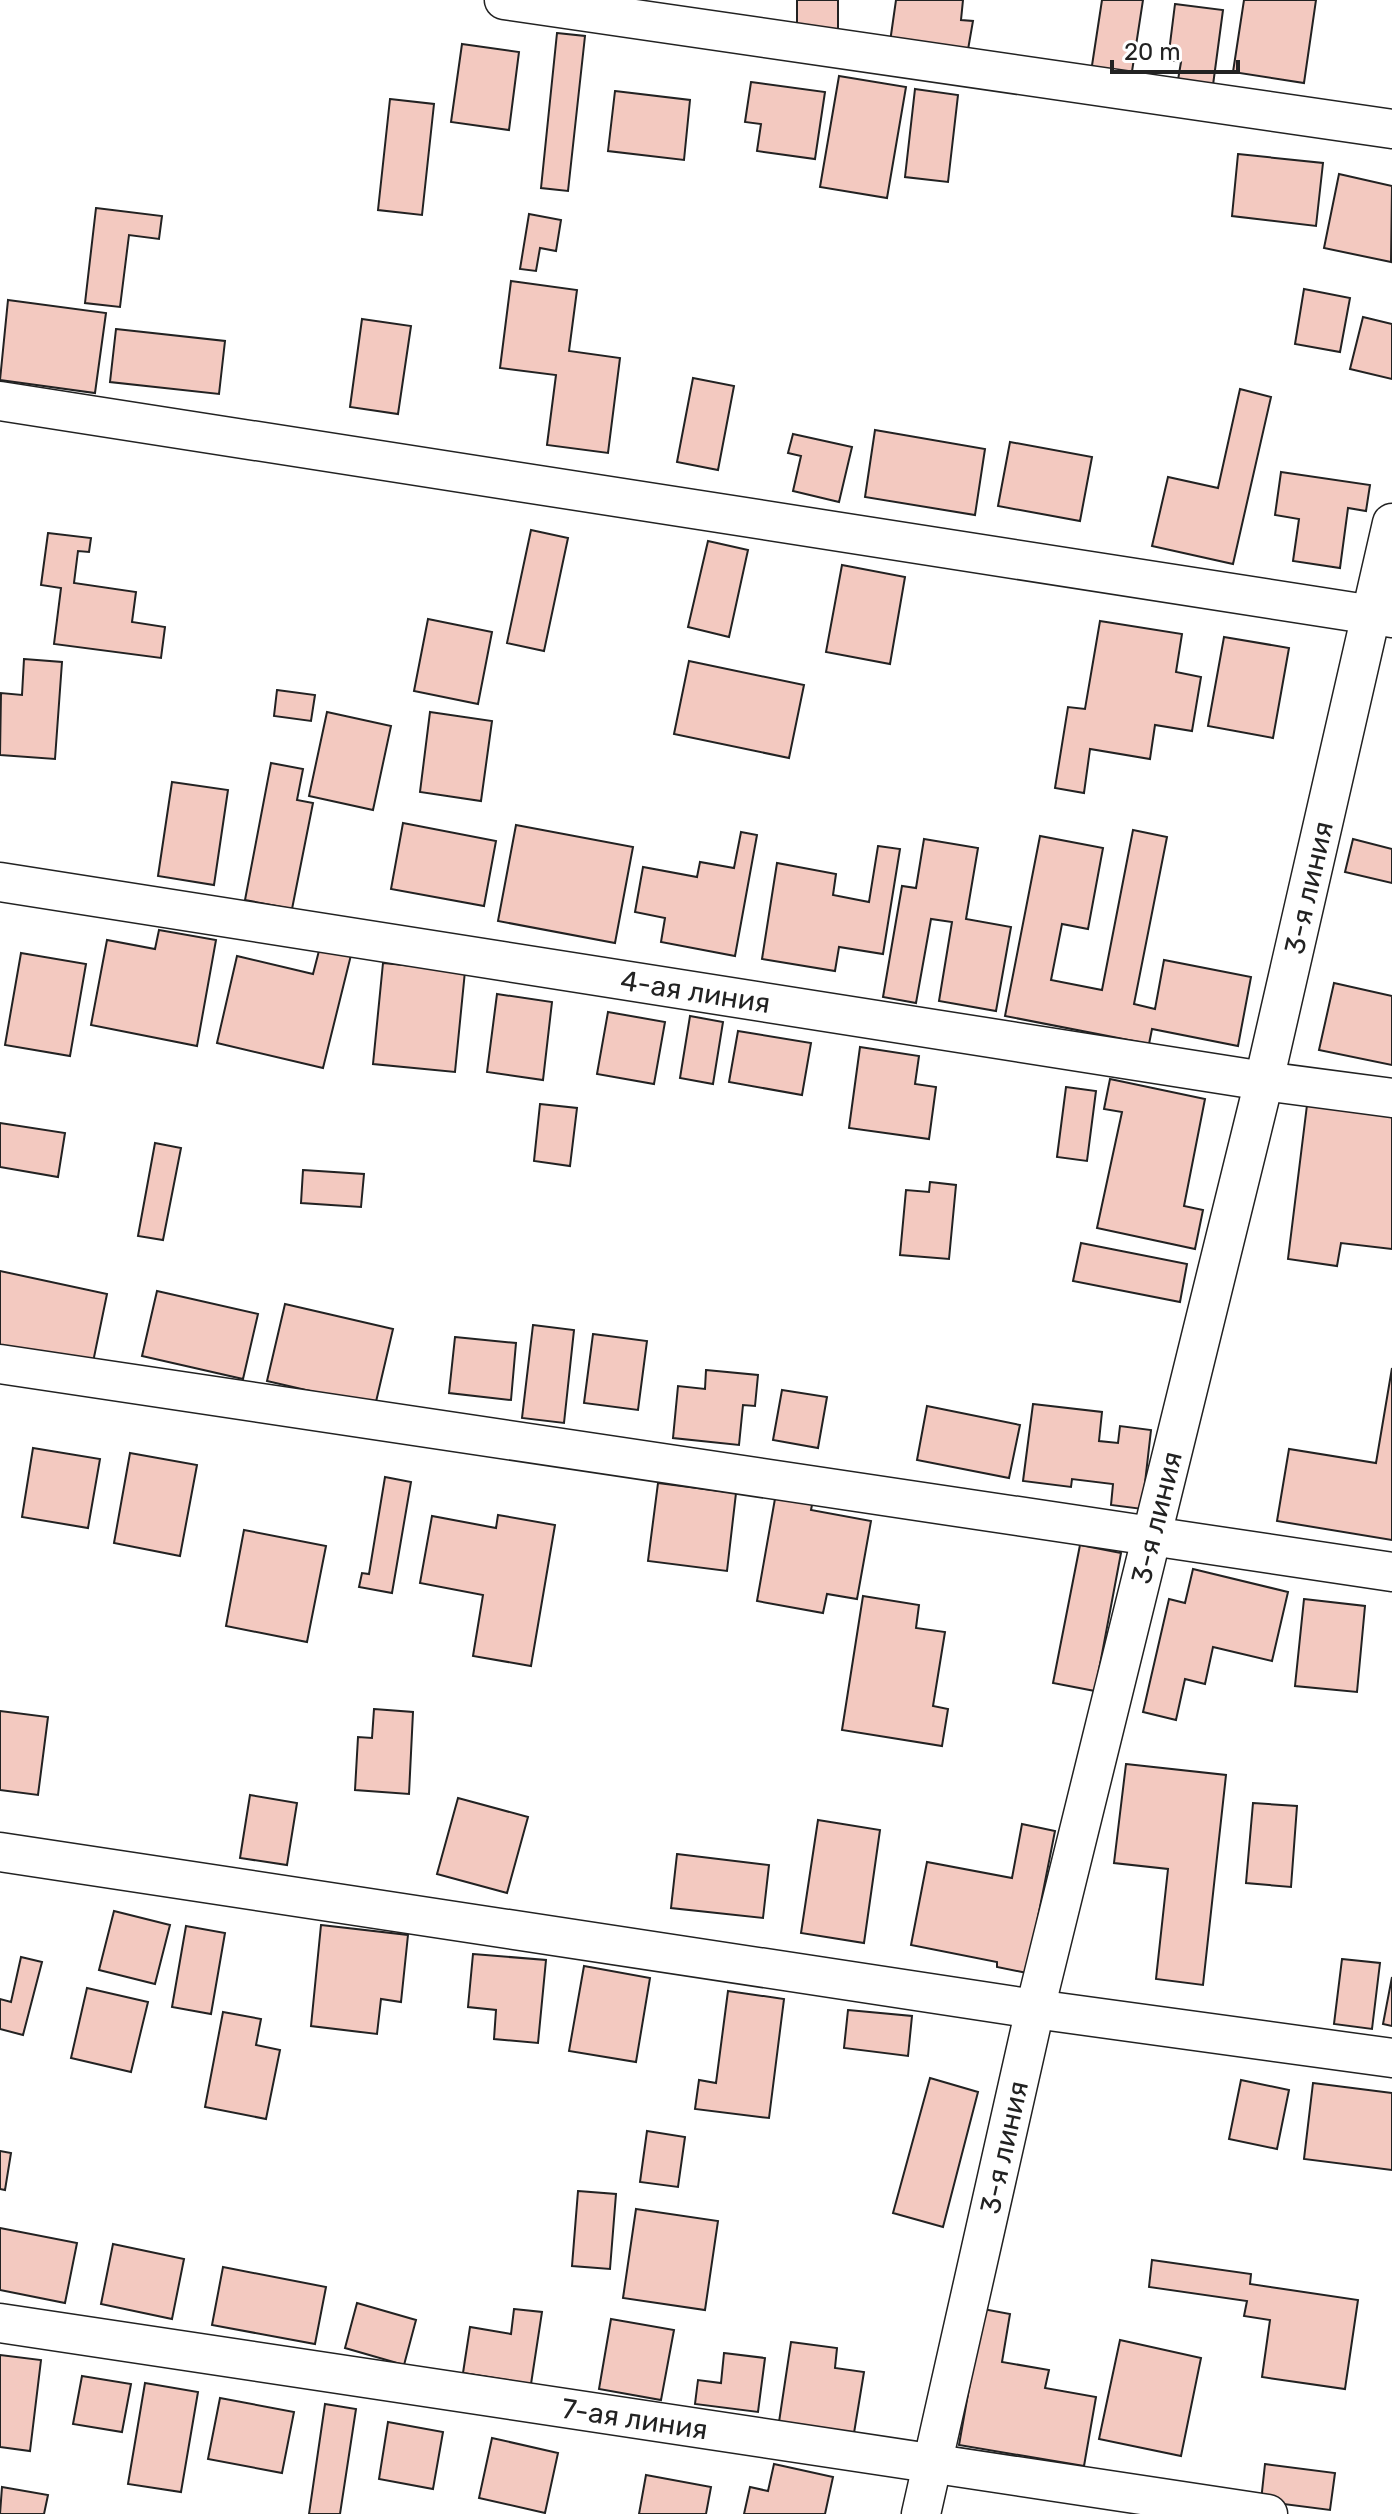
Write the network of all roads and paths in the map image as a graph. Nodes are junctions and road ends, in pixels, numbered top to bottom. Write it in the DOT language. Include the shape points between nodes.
graph roads {
  1 [pos="504,0"];
  2 [pos="1392,129"];
  3 [pos="0,401"];
  4 [pos="1392,523"];
  5 [pos="1381,616"];
  6 [pos="0,882"];
  7 [pos="1264,1081"];
  8 [pos="1392,1098"];
  9 [pos="0,1364"];
  10 [pos="1152,1537"];
  11 [pos="1392,1572"];
  12 [pos="0,1852"];
  13 [pos="1035,2009"];
  14 [pos="1392,2058"];
  15 [pos="0,2323"];
  16 [pos="933,2464"];
  17 [pos="921,2514"];
  18 [pos="1268,2514"];
  1 -- 2 [label="street"];
  3 -- 5 [label="street"];
  4 -- 5 [label="street, 3-я линия"];
  5 -- 7 [label="street, 3-я линия"];
  6 -- 7 [label="street, 4-ая линия"];
  7 -- 8 [label="street, 4-ая линия"];
  7 -- 10 [label="street, 3-я линия"];
  9 -- 10 [label="street"];
  10 -- 11 [label="street"];
  10 -- 13 [label="street, 3-я линия"];
  12 -- 13 [label="street"];
  13 -- 14 [label="street"];
  13 -- 16 [label="street, 3-я линия"];
  15 -- 16 [label="street, 7-ая линия"];
  16 -- 17 [label="street, 3-я линия"];
  16 -- 18 [label="street, 7-ая линия"];
}
